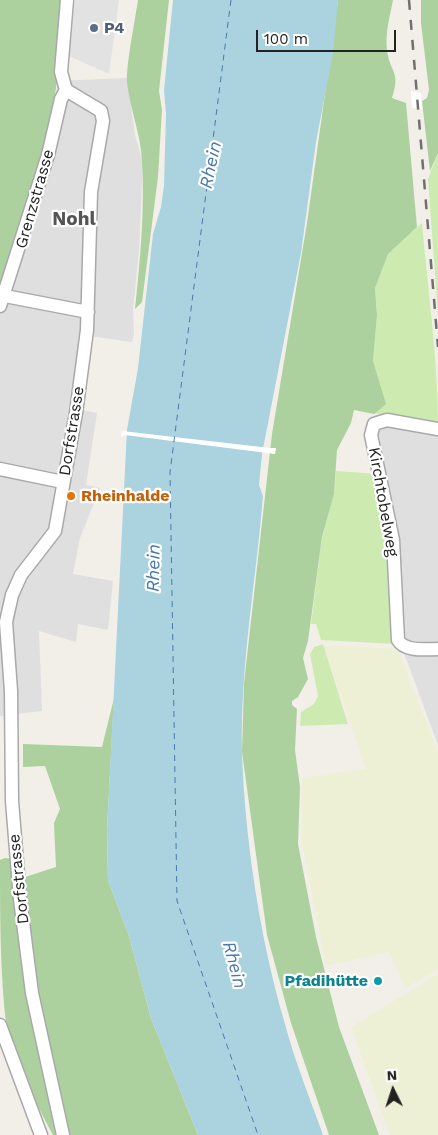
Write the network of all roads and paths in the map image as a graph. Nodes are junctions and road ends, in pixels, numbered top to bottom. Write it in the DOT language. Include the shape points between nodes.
graph roads {
  1 [pos="67,0"];
  2 [pos="66,90"];
  3 [pos="2,302"];
  4 [pos="88,312"];
  5 [pos="438,429"];
  6 [pos="0,468"];
  7 [pos="63,482"];
  8 [pos="438,649"];
  9 [pos="0,1025"];
  10 [pos="41,1135"];
  11 [pos="63,1135"];
  1 -- 2 [label="street" via="61,72"];
  2 -- 3 [label="street, Grenzstrasse"];
  2 -- 4 [label="street, Dorfstrasse" via="101,111 104,121 91,192"];
  3 -- 4 [label="street"];
  4 -- 7 [label="street, Dorfstrasse" via="76,413"];
  5 -- 8 [label="street, Kirchtobelweg" via="386,420 378,421 371,435 393,540 397,636 401,645"];
  6 -- 7 [label="street"];
  7 -- 11 [label="street, Dorfstrasse" via="55,531 21,574 6,622 11,691 12,801 20,899 32,993"];
  9 -- 10 [label="street"];
}
